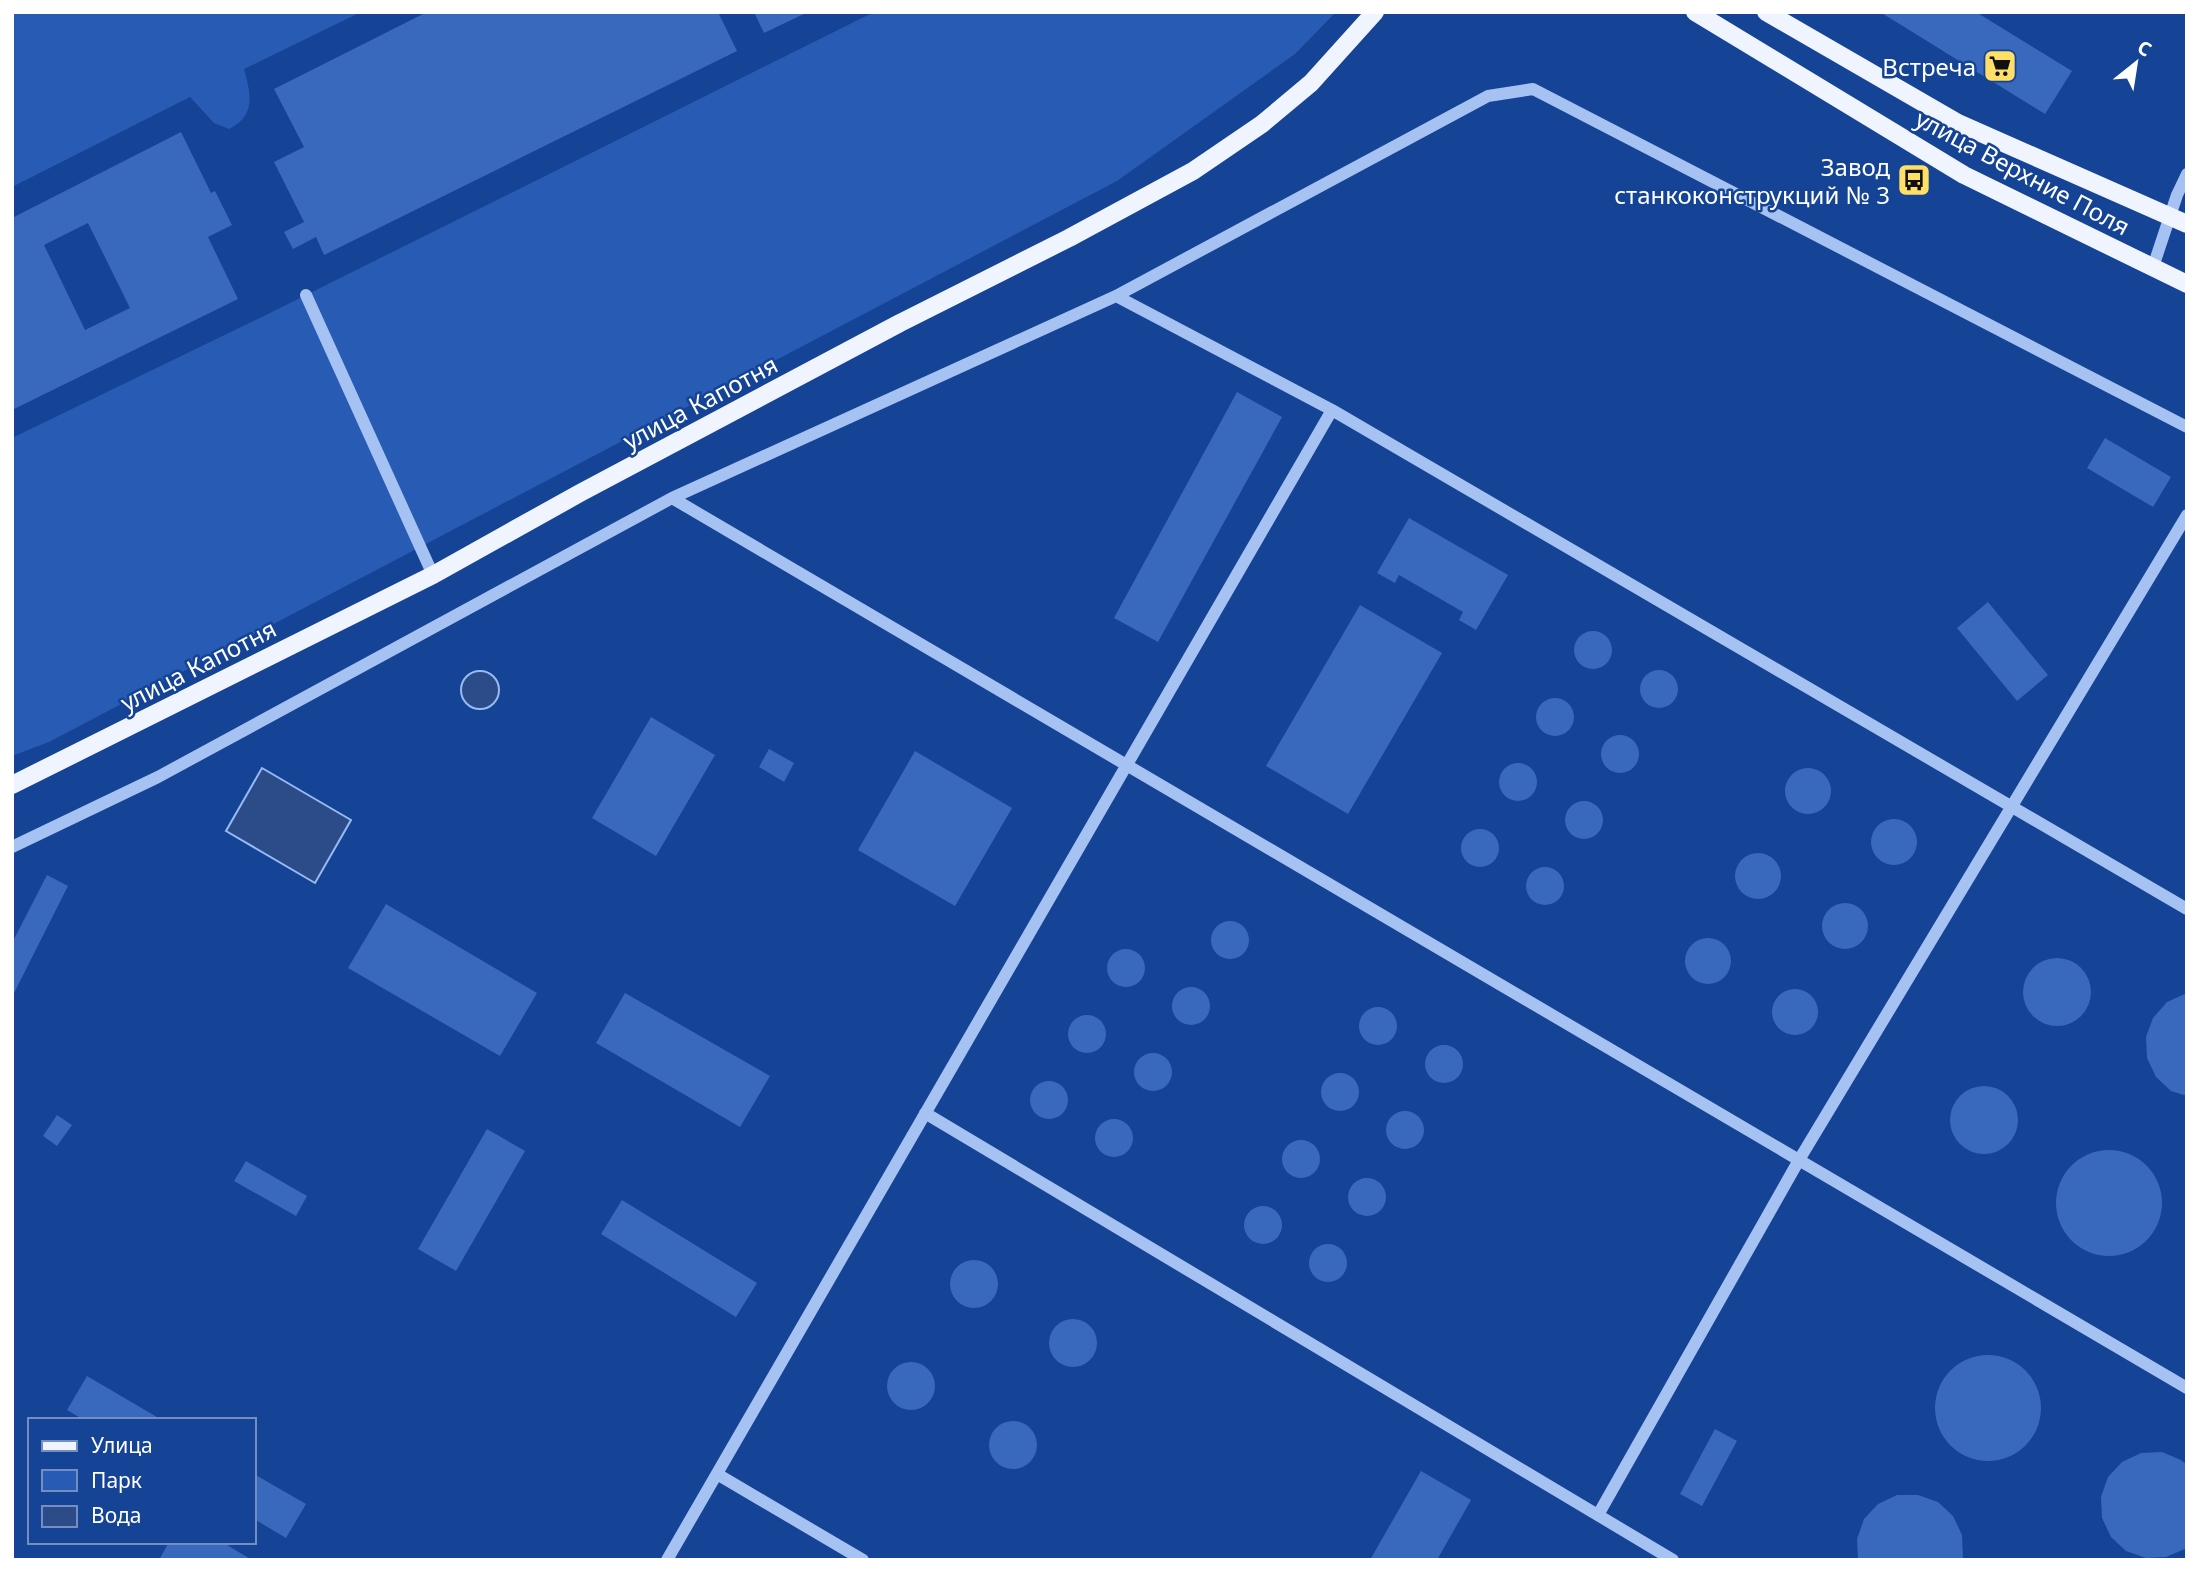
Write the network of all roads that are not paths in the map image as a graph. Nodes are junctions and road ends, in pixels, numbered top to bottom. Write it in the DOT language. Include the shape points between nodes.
graph roads {
  1 [pos="1375,12"];
  2 [pos="1695,12"];
  3 [pos="1766,12"];
  4 [pos="2187,174"];
  5 [pos="2170,218"];
  6 [pos="2187,224"];
  7 [pos="2154,267"];
  8 [pos="2187,284"];
  9 [pos="306,295"];
  10 [pos="1116,296"];
  11 [pos="1332,410"];
  12 [pos="2187,427"];
  13 [pos="672,498"];
  14 [pos="2187,514"];
  15 [pos="433,575"];
  16 [pos="1126,764"];
  17 [pos="12,785"];
  18 [pos="2013,806"];
  19 [pos="12,847"];
  20 [pos="2187,909"];
  21 [pos="925,1113"];
  22 [pos="1799,1160"];
  23 [pos="2187,1388"];
  24 [pos="717,1474"];
  25 [pos="1598,1515"];
  26 [pos="667,1560"];
  27 [pos="863,1560"];
  28 [pos="1673,1560"];
  1 -- 15 [label="main road, улица Капотня" via="1311,83 1262,124 1193,171"];
  2 -- 7 [label="main road, улица Верхние Поля" via="1964,175"];
  3 -- 5 [label="main road, улица Верхние Поля" via="1958,123"];
  4 -- 5 [label="lane"];
  5 -- 6 [label="main road, улица Верхние Поля"];
  5 -- 7 [label="lane"];
  7 -- 8 [label="main road, улица Верхние Поля"];
  9 -- 15 [label="lane"];
  10 -- 11 [label="lane"];
  10 -- 12 [label="lane" via="1488,96 1533,89"];
  10 -- 13 [label="lane"];
  11 -- 16 [label="lane"];
  11 -- 18 [label="lane"];
  13 -- 16 [label="lane"];
  13 -- 19 [label="lane" via="159,777"];
  14 -- 18 [label="lane"];
  15 -- 17 [label="main road, улица Капотня"];
  16 -- 21 [label="lane"];
  16 -- 22 [label="lane"];
  18 -- 20 [label="lane"];
  18 -- 22 [label="lane"];
  21 -- 24 [label="lane"];
  21 -- 25 [label="lane"];
  22 -- 23 [label="lane"];
  22 -- 25 [label="lane"];
  24 -- 26 [label="lane"];
  24 -- 27 [label="lane"];
  25 -- 28 [label="lane"];
}
